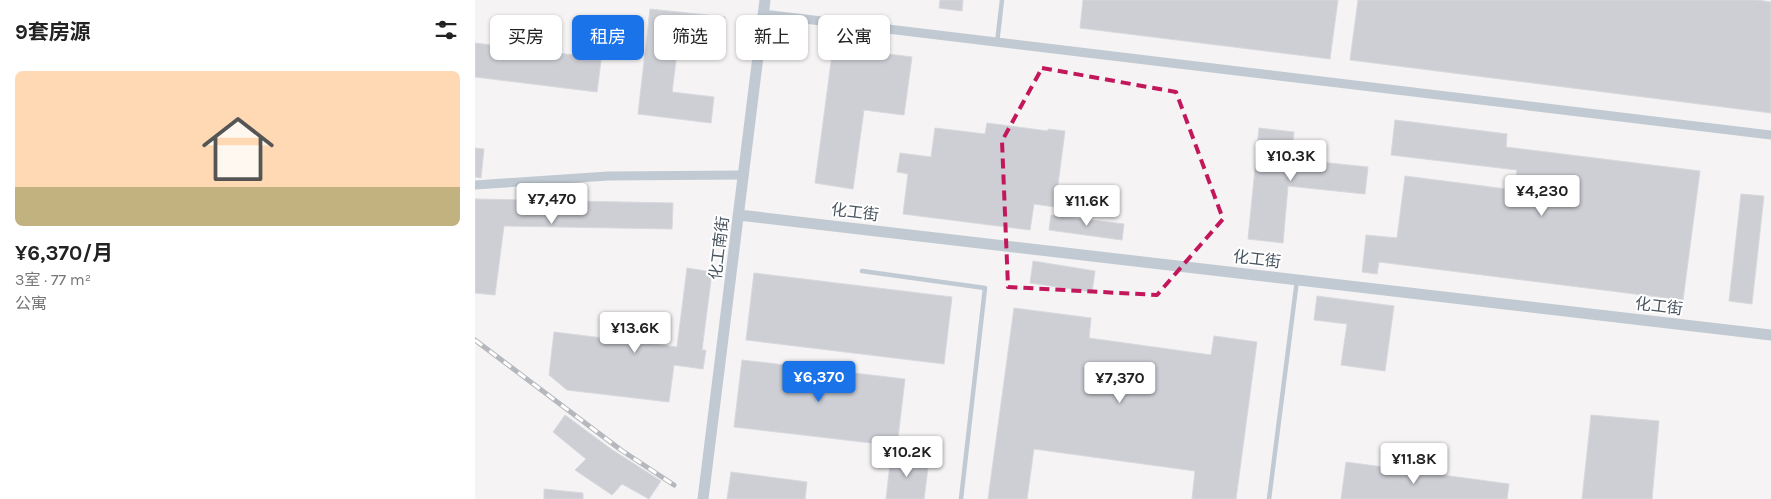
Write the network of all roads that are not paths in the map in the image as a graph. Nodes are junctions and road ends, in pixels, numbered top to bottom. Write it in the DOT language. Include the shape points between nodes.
graph roads {
  1 [pos="765,0"];
  2 [pos="1002,0"];
  3 [pos="763,14"];
  4 [pos="997,42"];
  5 [pos="1771,135"];
  6 [pos="744,175"];
  7 [pos="475,185"];
  8 [pos="739,214"];
  9 [pos="862,271"];
  10 [pos="1297,280"];
  11 [pos="1771,335"];
  12 [pos="703,499"];
  13 [pos="961,499"];
  14 [pos="1269,499"];
  1 -- 3 [label="street, 化工南街"];
  2 -- 4 [label="lane"];
  3 -- 4 [label="street"];
  3 -- 6 [label="street, 化工南街"];
  4 -- 5 [label="street"];
  6 -- 7 [label="street" via="608,176"];
  6 -- 8 [label="street, 化工南街"];
  8 -- 10 [label="street, 化工街"];
  8 -- 12 [label="street, 化工南街"];
  9 -- 13 [label="lane" via="985,288"];
  10 -- 11 [label="street, 化工街"];
  10 -- 14 [label="lane"];
}
